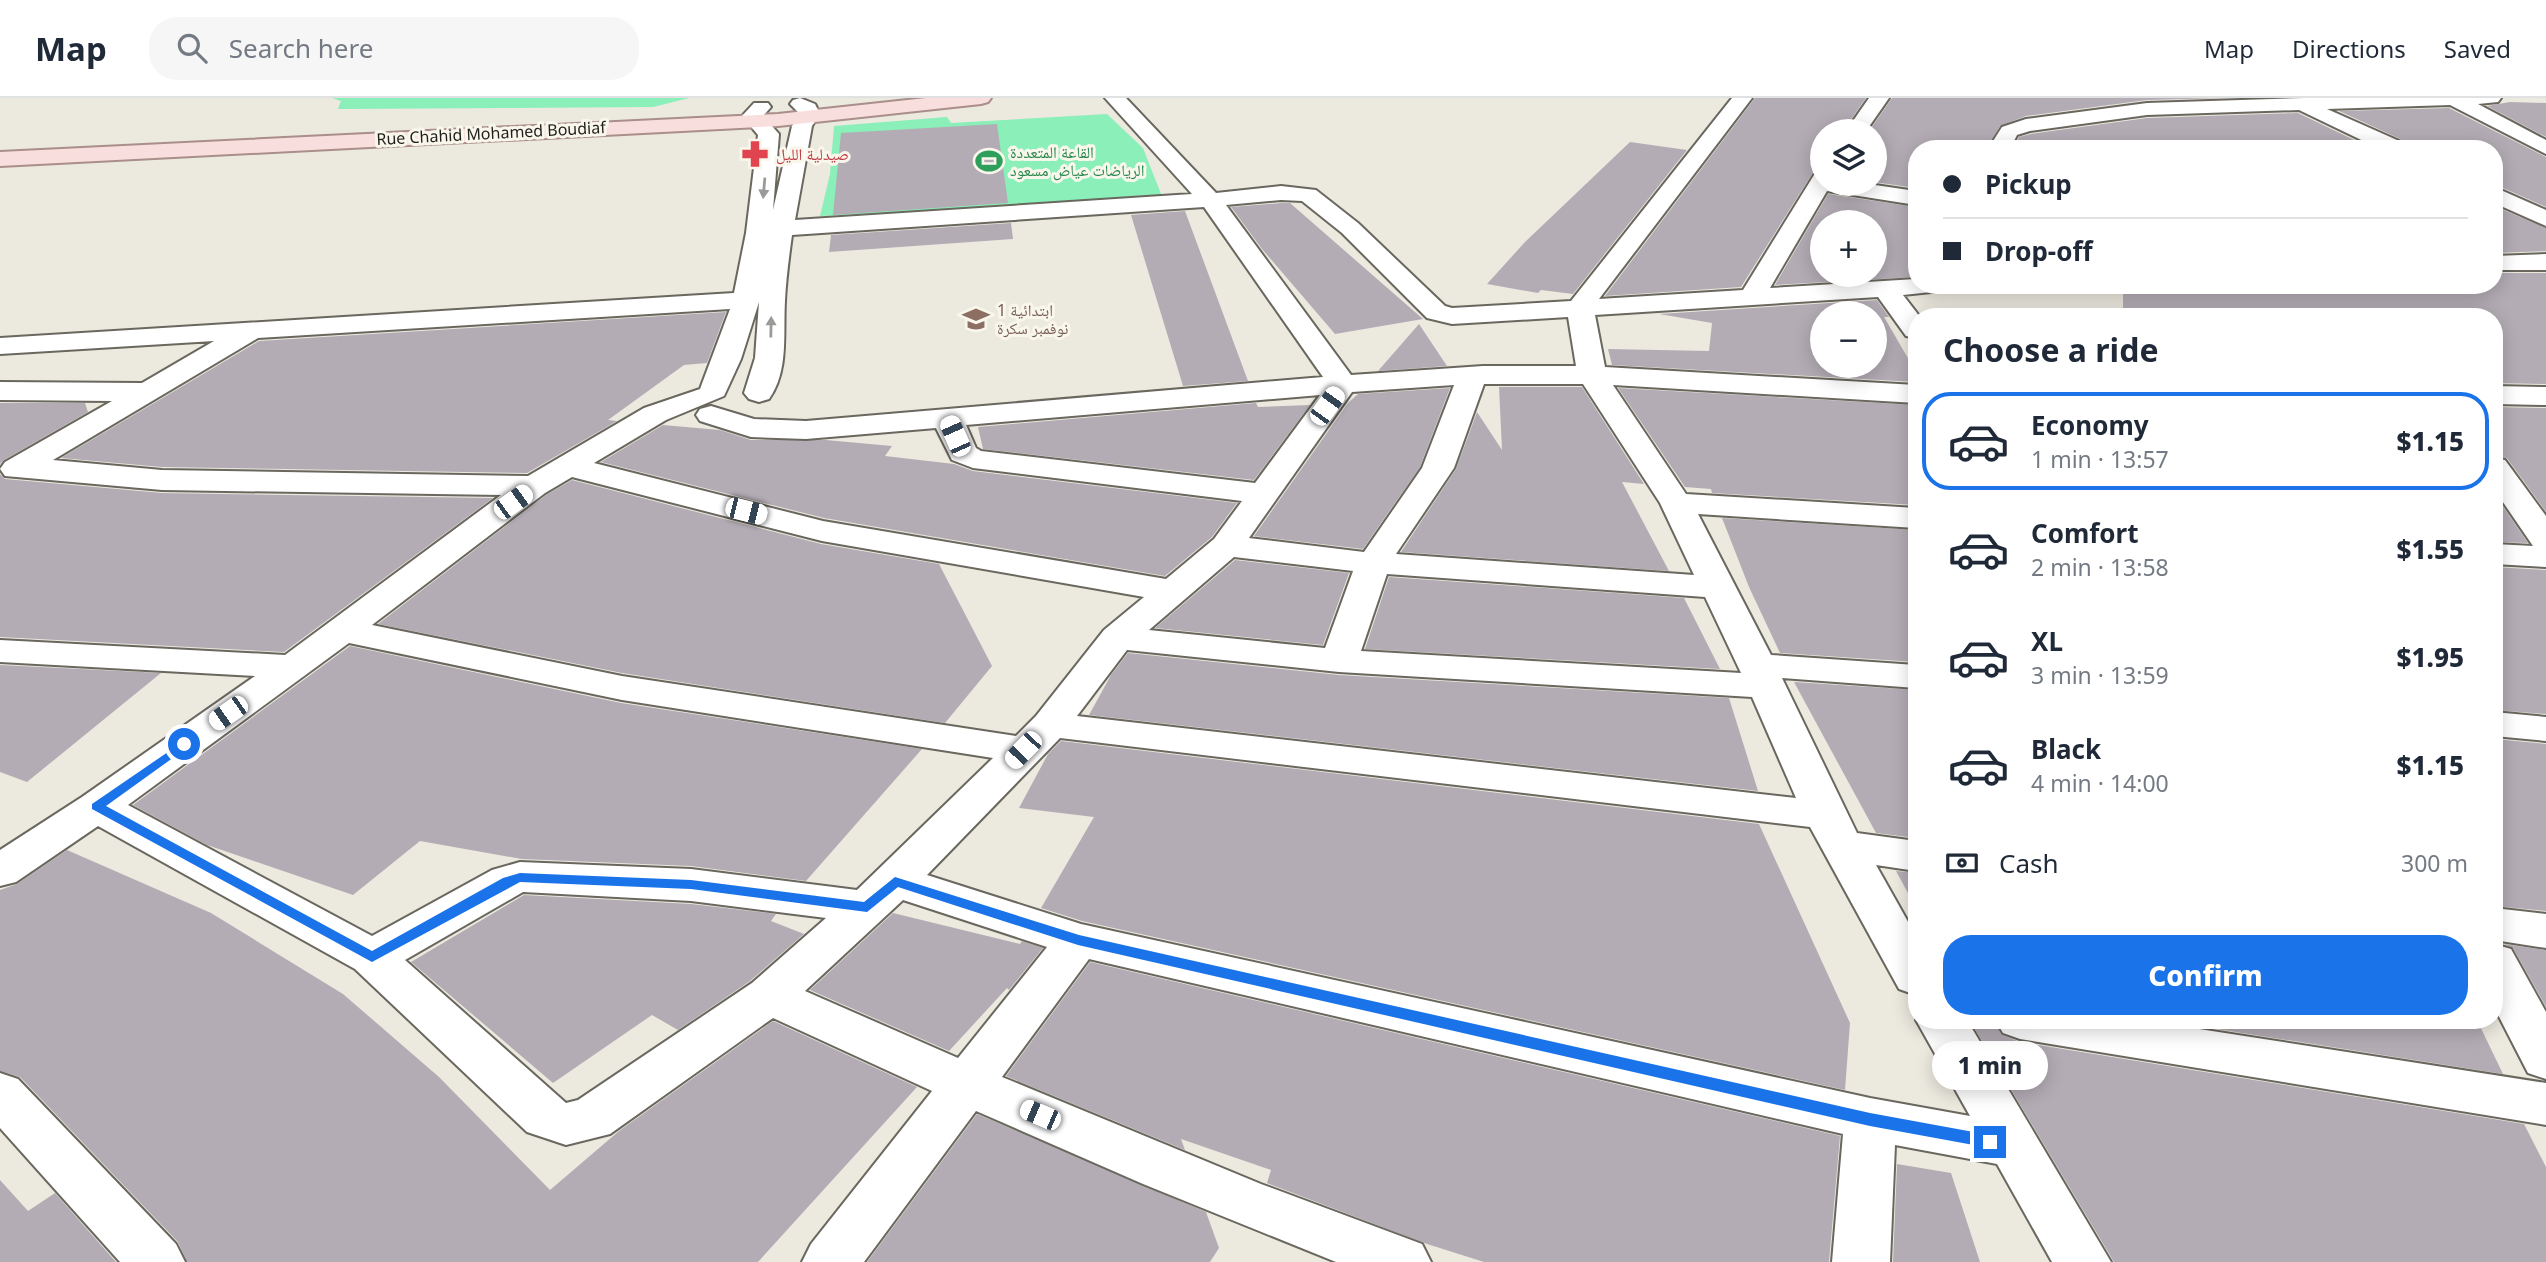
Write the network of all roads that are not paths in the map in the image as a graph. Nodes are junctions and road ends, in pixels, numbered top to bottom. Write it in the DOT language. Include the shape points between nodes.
graph roads {
  1 [pos="899,98"];
  2 [pos="981,98"];
  3 [pos="1115,98"];
  4 [pos="1742,98"];
  5 [pos="1879,98"];
  6 [pos="2491,98"];
  7 [pos="2453,100"];
  8 [pos="2143,103"];
  9 [pos="2300,105"];
  10 [pos="810,106"];
  11 [pos="758,114"];
  12 [pos="1864,119"];
  13 [pos="2004,140"];
  14 [pos="2378,140"];
  15 [pos="2546,149"];
  16 [pos="0,150"];
  17 [pos="2507,152"];
  18 [pos="0,159"];
  19 [pos="1887,193"];
  20 [pos="1812,196"];
  21 [pos="1908,197"];
  22 [pos="2503,198"];
  23 [pos="1210,200"];
  24 [pos="2546,219"];
  25 [pos="782,228"];
  26 [pos="2546,262"];
  27 [pos="2503,263"];
  28 [pos="1908,287"];
  29 [pos="1885,289"];
  30 [pos="1752,296"];
  31 [pos="747,300"];
  32 [pos="1580,306"];
  33 [pos="1908,319"];
  34 [pos="250,332"];
  35 [pos="0,346"];
  36 [pos="1591,375"];
  37 [pos="1472,376"];
  38 [pos="1343,384"];
  39 [pos="0,391"];
  40 [pos="151,392"];
  41 [pos="1908,394"];
  42 [pos="2503,395"];
  43 [pos="2546,396"];
  44 [pos="757,400"];
  45 [pos="707,404"];
  46 [pos="947,418"];
  47 [pos="806,430"];
  48 [pos="567,466"];
  49 [pos="10,473"];
  50 [pos="2503,480"];
  51 [pos="534,486"];
  52 [pos="1263,494"];
  53 [pos="1676,503"];
  54 [pos="1908,518"];
  55 [pos="2546,540"];
  56 [pos="1226,546"];
  57 [pos="2503,555"];
  58 [pos="2546,557"];
  59 [pos="1373,563"];
  60 [pos="1719,587"];
  61 [pos="1174,592"];
  62 [pos="340,630"];
  63 [pos="1117,638"];
  64 [pos="0,651"];
  65 [pos="1339,661"];
  66 [pos="293,667"];
  67 [pos="1761,676"];
  68 [pos="1908,676"];
  69 [pos="2503,725"];
  70 [pos="2546,729"];
  71 [pos="1037,737"];
  72 [pos="97,807"];
  73 [pos="1833,830"];
  74 [pos="1908,853"];
  75 [pos="0,871"];
  76 [pos="881,894"];
  77 [pos="2503,925"];
  78 [pos="2546,931"];
  79 [pos="1078,940"];
  80 [pos="372,957"];
  81 [pos="1908,963"];
  82 [pos="2503,978"];
  83 [pos="769,996"];
  84 [pos="1946,1029"];
  85 [pos="2076,1029"];
  86 [pos="2546,1059"];
  87 [pos="967,1085"];
  88 [pos="0,1093"];
  89 [pos="2546,1104"];
  90 [pos="1870,1119"];
  91 [pos="2015,1146"];
  92 [pos="156,1262"];
  93 [pos="831,1262"];
  94 [pos="1402,1262"];
  95 [pos="1861,1262"];
  96 [pos="2082,1262"];
  1 -- 10 [label="main road, Rue Chahid Mohamed Boudiaf"];
  2 -- 10 [label="main road, Rue Chahid Mohamed Boudiaf"];
  3 -- 23 [label="street"];
  4 -- 32 [label="street"];
  5 -- 12 [label="street"];
  6 -- 7 [label="street"];
  7 -- 9 [label="street"];
  7 -- 15 [label="street"];
  8 -- 9 [label="street"];
  8 -- 13 [label="street" via="2026,125 2009,131"];
  9 -- 14 [label="street"];
  10 -- 11 [label="main road, Rue Chahid Mohamed Boudiaf"];
  10 -- 25 [label="street"];
  11 -- 16 [label="main road, Rue Chahid Mohamed Boudiaf"];
  11 -- 18 [label="main road, Rue Chahid Mohamed Boudiaf"];
  11 -- 31 [label="street, one-way" via="769,134 761,229"];
  15 -- 17 [label="street"];
  19 -- 21 [label="street"];
  20 -- 30 [label="street"];
  22 -- 24 [label="street"];
  23 -- 25 [label="street"];
  23 -- 32 [label="street" via="1281,192 1308,195 1444,315"];
  23 -- 38 [label="street"];
  44 -- 25 [label="street, one-way" via="770,363 772,298"];
  26 -- 27 [label="street"];
  28 -- 29 [label="street"];
  29 -- 30 [label="street"];
  29 -- 33 [label="street"];
  30 -- 32 [label="street"];
  31 -- 34 [label="street"];
  31 -- 45 [label="street" via="733,350"];
  32 -- 36 [label="street"];
  34 -- 35 [label="street"];
  34 -- 40 [label="street"];
  36 -- 37 [label="street"];
  36 -- 41 [label="street"];
  36 -- 53 [label="street"];
  37 -- 38 [label="street"];
  37 -- 59 [label="street" via="1438,468"];
  38 -- 46 [label="street"];
  38 -- 52 [label="street"];
  39 -- 40 [label="street"];
  40 -- 49 [label="street"];
  42 -- 43 [label="street"];
  44 -- 45 [label="street" via="746,388"];
  44 -- 47 [label="street" via="769,418"];
  45 -- 47 [label="street" via="751,428"];
  45 -- 48 [label="street" via="620,437"];
  46 -- 47 [label="street"];
  46 -- 52 [label="street" via="963,453 973,459"];
  48 -- 51 [label="street"];
  48 -- 61 [label="street" via="822,531"];
  49 -- 51 [label="street"];
  50 -- 55 [label="street"];
  51 -- 62 [label="street"];
  52 -- 56 [label="street"];
  53 -- 54 [label="street"];
  53 -- 60 [label="street"];
  56 -- 59 [label="street"];
  56 -- 61 [label="street"];
  57 -- 58 [label="street"];
  59 -- 60 [label="street"];
  59 -- 65 [label="street"];
  60 -- 67 [label="street"];
  61 -- 63 [label="street"];
  62 -- 66 [label="street"];
  62 -- 71 [label="street" via="622,688"];
  63 -- 65 [label="street"];
  63 -- 71 [label="street"];
  64 -- 66 [label="street"];
  65 -- 67 [label="street"];
  66 -- 72 [label="street"];
  67 -- 68 [label="street"];
  67 -- 73 [label="street"];
  69 -- 70 [label="street"];
  71 -- 73 [label="street"];
  71 -- 76 [label="street"];
  72 -- 75 [label="street"];
  72 -- 80 [label="street"];
  73 -- 74 [label="street"];
  73 -- 81 [label="street"];
  76 -- 79 [label="street"];
  76 -- 80 [label="street" via="520,877"];
  76 -- 83 [label="street"];
  77 -- 78 [label="street"];
  79 -- 87 [label="street"];
  79 -- 90 [label="street"];
  80 -- 83 [label="street" via="546,1117 566,1124 600,1114"];
  82 -- 86 [label="street"];
  83 -- 87 [label="street"];
  84 -- 91 [label="street"];
  85 -- 89 [label="street"];
  87 -- 93 [label="street"];
  87 -- 94 [label="street" via="1301,1225"];
  88 -- 92 [label="street"];
  90 -- 91 [label="street"];
  90 -- 95 [label="street"];
  91 -- 96 [label="street"];
}
